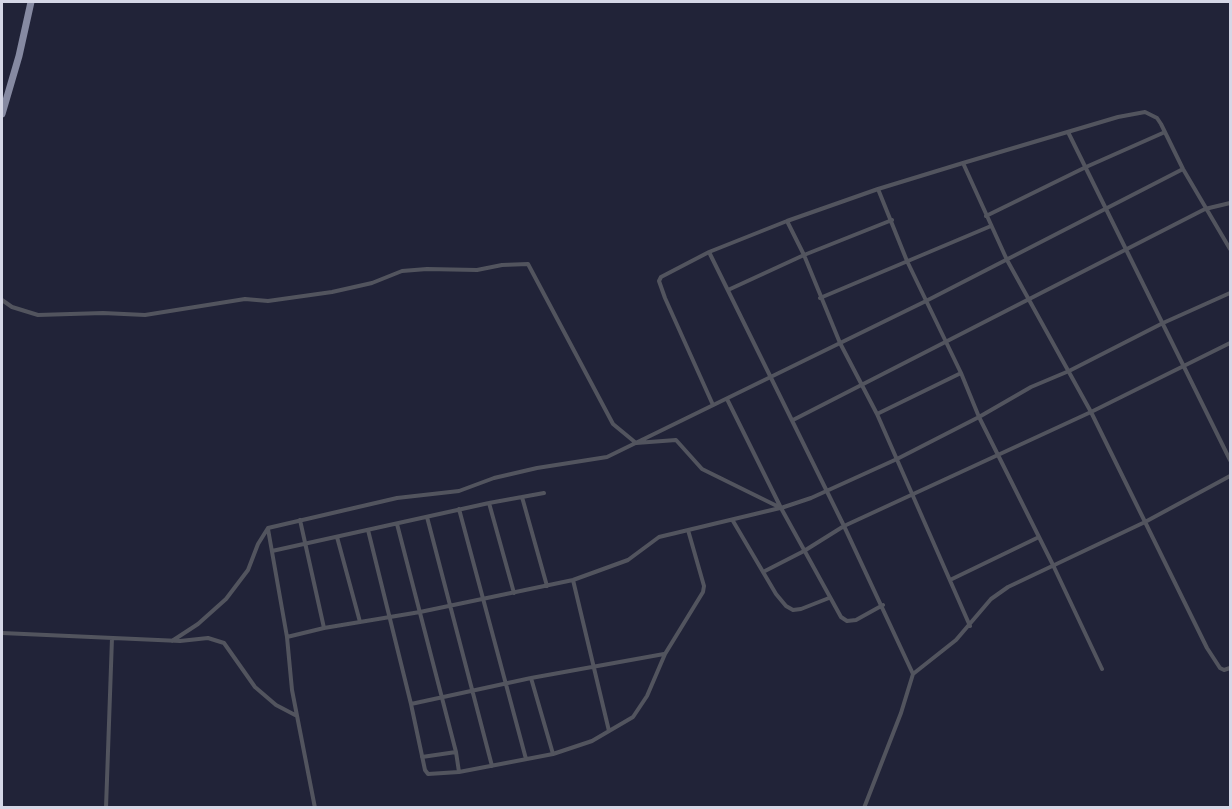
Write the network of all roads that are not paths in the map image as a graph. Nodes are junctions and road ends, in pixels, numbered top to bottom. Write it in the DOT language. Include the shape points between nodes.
graph roads {
  1 [pos="31,2"];
  2 [pos="2,114"];
  3 [pos="1068,132"];
  4 [pos="1165,132"];
  5 [pos="963,163"];
  6 [pos="1086,167"];
  7 [pos="1183,169"];
  8 [pos="878,189"];
  9 [pos="1230,202"];
  10 [pos="1106,207"];
  11 [pos="1205,209"];
  12 [pos="986,216"];
  13 [pos="892,220"];
  14 [pos="788,221"];
  15 [pos="991,226"];
  16 [pos="1230,249"];
  17 [pos="1127,250"];
  18 [pos="709,252"];
  19 [pos="804,255"];
  20 [pos="1007,260"];
  21 [pos="907,261"];
  22 [pos="728,290"];
  23 [pos="1230,293"];
  24 [pos="820,298"];
  25 [pos="2,300"];
  26 [pos="1028,300"];
  27 [pos="926,301"];
  28 [pos="1163,323"];
  29 [pos="946,342"];
  30 [pos="840,343"];
  31 [pos="1230,343"];
  32 [pos="1184,366"];
  33 [pos="1069,371"];
  34 [pos="961,374"];
  35 [pos="772,377"];
  36 [pos="862,386"];
  37 [pos="727,399"];
  38 [pos="713,405"];
  39 [pos="1091,412"];
  40 [pos="877,414"];
  41 [pos="979,417"];
  42 [pos="793,420"];
  43 [pos="636,443"];
  44 [pos="997,454"];
  45 [pos="897,459"];
  46 [pos="1230,460"];
  47 [pos="1230,476"];
  48 [pos="827,491"];
  49 [pos="544,493"];
  50 [pos="912,494"];
  51 [pos="522,497"];
  52 [pos="489,503"];
  53 [pos="781,508"];
  54 [pos="459,510"];
  55 [pos="427,517"];
  56 [pos="300,520"];
  57 [pos="733,520"];
  58 [pos="1145,522"];
  59 [pos="397,524"];
  60 [pos="844,526"];
  61 [pos="268,528"];
  62 [pos="368,530"];
  63 [pos="688,530"];
  64 [pos="337,537"];
  65 [pos="1039,537"];
  66 [pos="306,544"];
  67 [pos="272,551"];
  68 [pos="804,551"];
  69 [pos="1053,565"];
  70 [pos="763,572"];
  71 [pos="573,580"];
  72 [pos="950,580"];
  73 [pos="547,586"];
  74 [pos="514,592"];
  75 [pos="829,598"];
  76 [pos="482,600"];
  77 [pos="883,605"];
  78 [pos="451,606"];
  79 [pos="420,612"];
  80 [pos="389,616"];
  81 [pos="360,622"];
  82 [pos="970,626"];
  83 [pos="324,628"];
  84 [pos="2,633"];
  85 [pos="287,637"];
  86 [pos="112,638"];
  87 [pos="172,641"];
  88 [pos="665,654"];
  89 [pos="593,666"];
  90 [pos="1230,668"];
  91 [pos="1102,669"];
  92 [pos="914,674"];
  93 [pos="531,678"];
  94 [pos="505,683"];
  95 [pos="473,690"];
  96 [pos="441,696"];
  97 [pos="411,704"];
  98 [pos="297,716"];
  99 [pos="609,731"];
  100 [pos="456,752"];
  101 [pos="553,754"];
  102 [pos="422,757"];
  103 [pos="526,759"];
  104 [pos="492,766"];
  105 [pos="459,772"];
  106 [pos="106,807"];
  107 [pos="315,807"];
  108 [pos="864,807"];
  1 -- 2 [label="highway"];
  3 -- 4 [label="street" via="1145,112 1157,118"];
  3 -- 5 [label="street"];
  3 -- 6 [label="street"];
  4 -- 6 [label="street"];
  4 -- 7 [label="street"];
  5 -- 8 [label="street"];
  5 -- 12 [label="street"];
  6 -- 10 [label="street"];
  6 -- 12 [label="street"];
  7 -- 10 [label="street"];
  7 -- 11 [label="street"];
  8 -- 13 [label="street"];
  8 -- 14 [label="street"];
  9 -- 11 [label="street"];
  10 -- 17 [label="street"];
  10 -- 20 [label="street"];
  11 -- 16 [label="street"];
  11 -- 17 [label="street"];
  12 -- 15 [label="street"];
  13 -- 19 [label="street"];
  13 -- 21 [label="street"];
  14 -- 18 [label="street"];
  14 -- 19 [label="street"];
  15 -- 20 [label="street"];
  15 -- 21 [label="street"];
  17 -- 26 [label="street"];
  17 -- 28 [label="street"];
  18 -- 22 [label="street"];
  18 -- 38 [label="street" via="658,281"];
  19 -- 22 [label="street"];
  19 -- 24 [label="street"];
  20 -- 26 [label="street"];
  20 -- 27 [label="street"];
  21 -- 24 [label="street"];
  21 -- 27 [label="street"];
  22 -- 35 [label="street"];
  23 -- 28 [label="street"];
  24 -- 30 [label="street"];
  25 -- 43 [label="street" via="38,315 145,315 245,299 268,301 332,292 402,271 477,270 528,264 613,424"];
  26 -- 29 [label="street"];
  26 -- 33 [label="street"];
  27 -- 29 [label="street"];
  27 -- 30 [label="street"];
  28 -- 32 [label="street"];
  28 -- 33 [label="street"];
  29 -- 34 [label="street"];
  29 -- 36 [label="street"];
  30 -- 35 [label="street"];
  30 -- 36 [label="street"];
  31 -- 32 [label="street"];
  32 -- 39 [label="street"];
  32 -- 46 [label="street"];
  33 -- 39 [label="street"];
  33 -- 41 [label="street" via="1021,392"];
  34 -- 40 [label="street"];
  34 -- 41 [label="street"];
  35 -- 37 [label="street"];
  35 -- 42 [label="street"];
  36 -- 40 [label="street"];
  36 -- 42 [label="street"];
  37 -- 38 [label="street"];
  37 -- 53 [label="street"];
  38 -- 43 [label="street"];
  39 -- 44 [label="street"];
  39 -- 58 [label="street"];
  40 -- 45 [label="street"];
  41 -- 44 [label="street"];
  41 -- 45 [label="street"];
  42 -- 48 [label="street"];
  43 -- 53 [label="street" via="676,440 702,469"];
  43 -- 56 [label="street" via="607,457 537,468 459,491 397,498"];
  44 -- 50 [label="street"];
  44 -- 65 [label="street"];
  45 -- 48 [label="street"];
  45 -- 50 [label="street"];
  47 -- 58 [label="street"];
  48 -- 53 [label="street"];
  48 -- 60 [label="street"];
  49 -- 51 [label="street"];
  50 -- 60 [label="street"];
  50 -- 72 [label="street"];
  51 -- 52 [label="street"];
  51 -- 73 [label="street"];
  52 -- 54 [label="street"];
  52 -- 74 [label="street"];
  53 -- 57 [label="street"];
  53 -- 68 [label="street"];
  54 -- 55 [label="street"];
  54 -- 76 [label="street"];
  55 -- 59 [label="street"];
  55 -- 78 [label="street"];
  56 -- 61 [label="street"];
  56 -- 66 [label="street"];
  57 -- 63 [label="street"];
  57 -- 70 [label="street"];
  58 -- 69 [label="street"];
  58 -- 90 [label="street" via="1207,648 1220,668"];
  59 -- 62 [label="street"];
  59 -- 79 [label="street"];
  60 -- 68 [label="street"];
  60 -- 77 [label="street"];
  61 -- 67 [label="street"];
  61 -- 87 [label="street" via="248,570 226,599"];
  62 -- 64 [label="street"];
  62 -- 80 [label="street"];
  63 -- 71 [label="street" via="659,537 628,560"];
  63 -- 88 [label="street" via="703,592"];
  64 -- 66 [label="street"];
  64 -- 81 [label="street"];
  65 -- 69 [label="street"];
  65 -- 72 [label="street"];
  66 -- 67 [label="street"];
  66 -- 83 [label="street"];
  67 -- 85 [label="street"];
  68 -- 70 [label="street"];
  68 -- 75 [label="street"];
  69 -- 82 [label="street" via="991,599"];
  69 -- 91 [label="street"];
  70 -- 75 [label="street" via="776,594 793,610"];
  71 -- 73 [label="street"];
  71 -- 89 [label="street"];
  72 -- 82 [label="street"];
  73 -- 74 [label="street"];
  74 -- 76 [label="street"];
  75 -- 77 [label="street" via="847,621"];
  76 -- 78 [label="street"];
  76 -- 94 [label="street"];
  77 -- 92 [label="street"];
  78 -- 79 [label="street"];
  78 -- 95 [label="street"];
  79 -- 80 [label="street"];
  79 -- 96 [label="street"];
  80 -- 81 [label="street"];
  80 -- 97 [label="street"];
  81 -- 83 [label="street"];
  82 -- 92 [label="street"];
  83 -- 85 [label="street"];
  84 -- 86 [label="street"];
  85 -- 98 [label="street"];
  86 -- 87 [label="street"];
  86 -- 106 [label="street"];
  87 -- 98 [label="street" via="208,638 224,643 255,687"];
  88 -- 89 [label="street"];
  88 -- 99 [label="street" via="633,717"];
  89 -- 93 [label="street"];
  89 -- 99 [label="street"];
  92 -- 108 [label="street"];
  93 -- 94 [label="street"];
  93 -- 101 [label="street"];
  94 -- 95 [label="street"];
  94 -- 103 [label="street"];
  95 -- 96 [label="street"];
  95 -- 104 [label="street"];
  96 -- 97 [label="street"];
  96 -- 100 [label="street"];
  97 -- 102 [label="street"];
  98 -- 107 [label="street"];
  99 -- 101 [label="street"];
  100 -- 102 [label="street"];
  100 -- 105 [label="street"];
  101 -- 103 [label="street"];
  102 -- 105 [label="street" via="428,774"];
  103 -- 104 [label="street"];
  104 -- 105 [label="street"];
}
